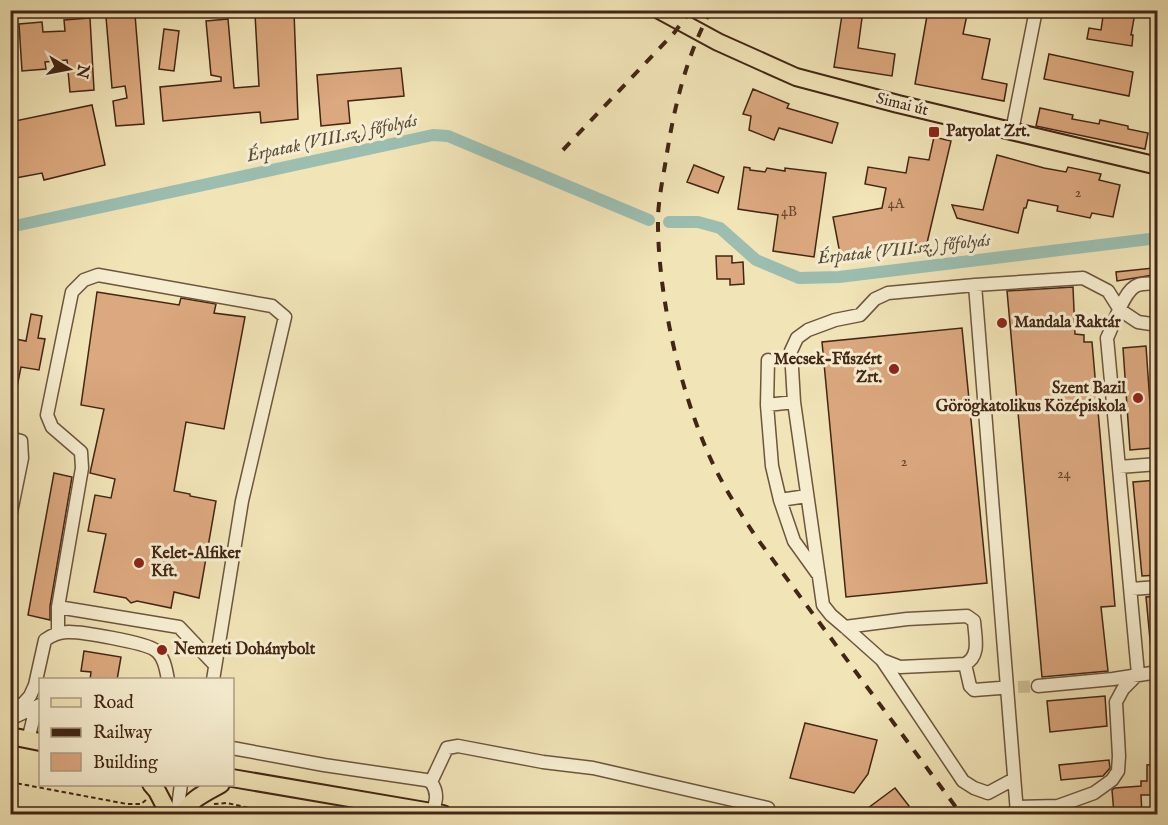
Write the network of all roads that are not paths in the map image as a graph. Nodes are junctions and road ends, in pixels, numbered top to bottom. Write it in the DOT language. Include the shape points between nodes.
graph roads {
  1 [pos="658,10"];
  2 [pos="1036,10"];
  3 [pos="1012,131"];
  4 [pos="1158,166"];
  5 [pos="1158,283"];
  6 [pos="975,285"];
  7 [pos="1120,310"];
  8 [pos="1158,325"];
  9 [pos="768,360"];
  10 [pos="794,402"];
  11 [pos="768,405"];
  12 [pos="10,438"];
  13 [pos="1158,464"];
  14 [pos="1119,466"];
  15 [pos="807,496"];
  16 [pos="780,500"];
  17 [pos="10,517"];
  18 [pos="819,577"];
  19 [pos="1158,587"];
  20 [pos="1131,589"];
  21 [pos="58,607"];
  22 [pos="845,627"];
  23 [pos="58,633"];
  24 [pos="882,660"];
  25 [pos="965,664"];
  26 [pos="215,665"];
  27 [pos="1158,672"];
  28 [pos="1138,674"];
  29 [pos="40,678"];
  30 [pos="168,678"];
  31 [pos="213,678"];
  32 [pos="1038,686"];
  33 [pos="1000,688"];
  34 [pos="38,689"];
  35 [pos="10,705"];
  36 [pos="38,707"];
  37 [pos="10,719"];
  38 [pos="10,736"];
  39 [pos="34,741"];
  40 [pos="234,748"];
  41 [pos="234,778"];
  42 [pos="1014,779"];
  43 [pos="431,782"];
  44 [pos="182,786"];
  45 [pos="218,786"];
  46 [pos="150,792"];
  47 [pos="768,808"];
  48 [pos="1017,811"];
  49 [pos="169,814"];
  50 [pos="177,814"];
  51 [pos="183,814"];
  52 [pos="436,814"];
  1 -- 3 [label="main road, Simai út" via="796,77"];
  2 -- 3 [label="lane"];
  3 -- 4 [label="main road, Simai út"];
  5 -- 7 [label="lane" via="1136,285 1125,295"];
  6 -- 7 [label="lane" via="1083,278 1108,291"];
  6 -- 10 [label="lane" via="888,293 875,299 860,315 808,330 797,338 791,351"];
  6 -- 42 [label="lane"];
  7 -- 8 [label="lane" via="1138,322"];
  7 -- 14 [label="lane" via="1107,338"];
  9 -- 11 [label="lane"];
  10 -- 11 [label="lane"];
  10 -- 15 [label="lane"];
  11 -- 16 [label="lane" via="772,466"];
  12 -- 17 [label="lane" via="21,441 22,458"];
  13 -- 14 [label="lane"];
  14 -- 20 [label="lane"];
  15 -- 16 [label="lane"];
  15 -- 18 [label="lane"];
  16 -- 18 [label="lane" via="795,541"];
  18 -- 22 [label="lane" via="823,605"];
  19 -- 20 [label="lane"];
  20 -- 28 [label="lane"];
  21 -- 23 [label="lane"];
  21 -- 26 [label="lane" via="178,627"];
  21 -- 26 [label="lane" via="82,468 81,452 52,427 47,415 72,291 84,280 98,275 272,306 285,317 242,501"];
  22 -- 24 [label="lane"];
  22 -- 25 [label="lane" via="967,616 974,621 976,654"];
  23 -- 29 [label="lane" via="45,640"];
  23 -- 30 [label="lane" via="74,632 145,645 157,650"];
  24 -- 25 [label="lane" via="900,667"];
  24 -- 42 [label="lane" via="963,781 988,793"];
  25 -- 33 [label="lane" via="974,690"];
  26 -- 31 [label="lane"];
  27 -- 28 [label="lane"];
  28 -- 32 [label="lane"];
  28 -- 48 [label="lane" via="1116,702 1119,756 1118,771 1112,780 1094,793 1058,806"];
  34 -- 35 [label="lane" via="22,705"];
  36 -- 37 [label="lane"];
  36 -- 39 [label="lane"];
  38 -- 39 [label="main road"];
  40 -- 43 [label="lane"];
  41 -- 52 [label="main road"];
  42 -- 48 [label="lane"];
  43 -- 47 [label="lane" via="447,748 458,746 593,768"];
  43 -- 52 [label="lane" via="437,793"];
  44 -- 50 [label="lane"];
  45 -- 51 [label="main road" via="197,798"];
  46 -- 49 [label="main road" via="157,791"];
}
